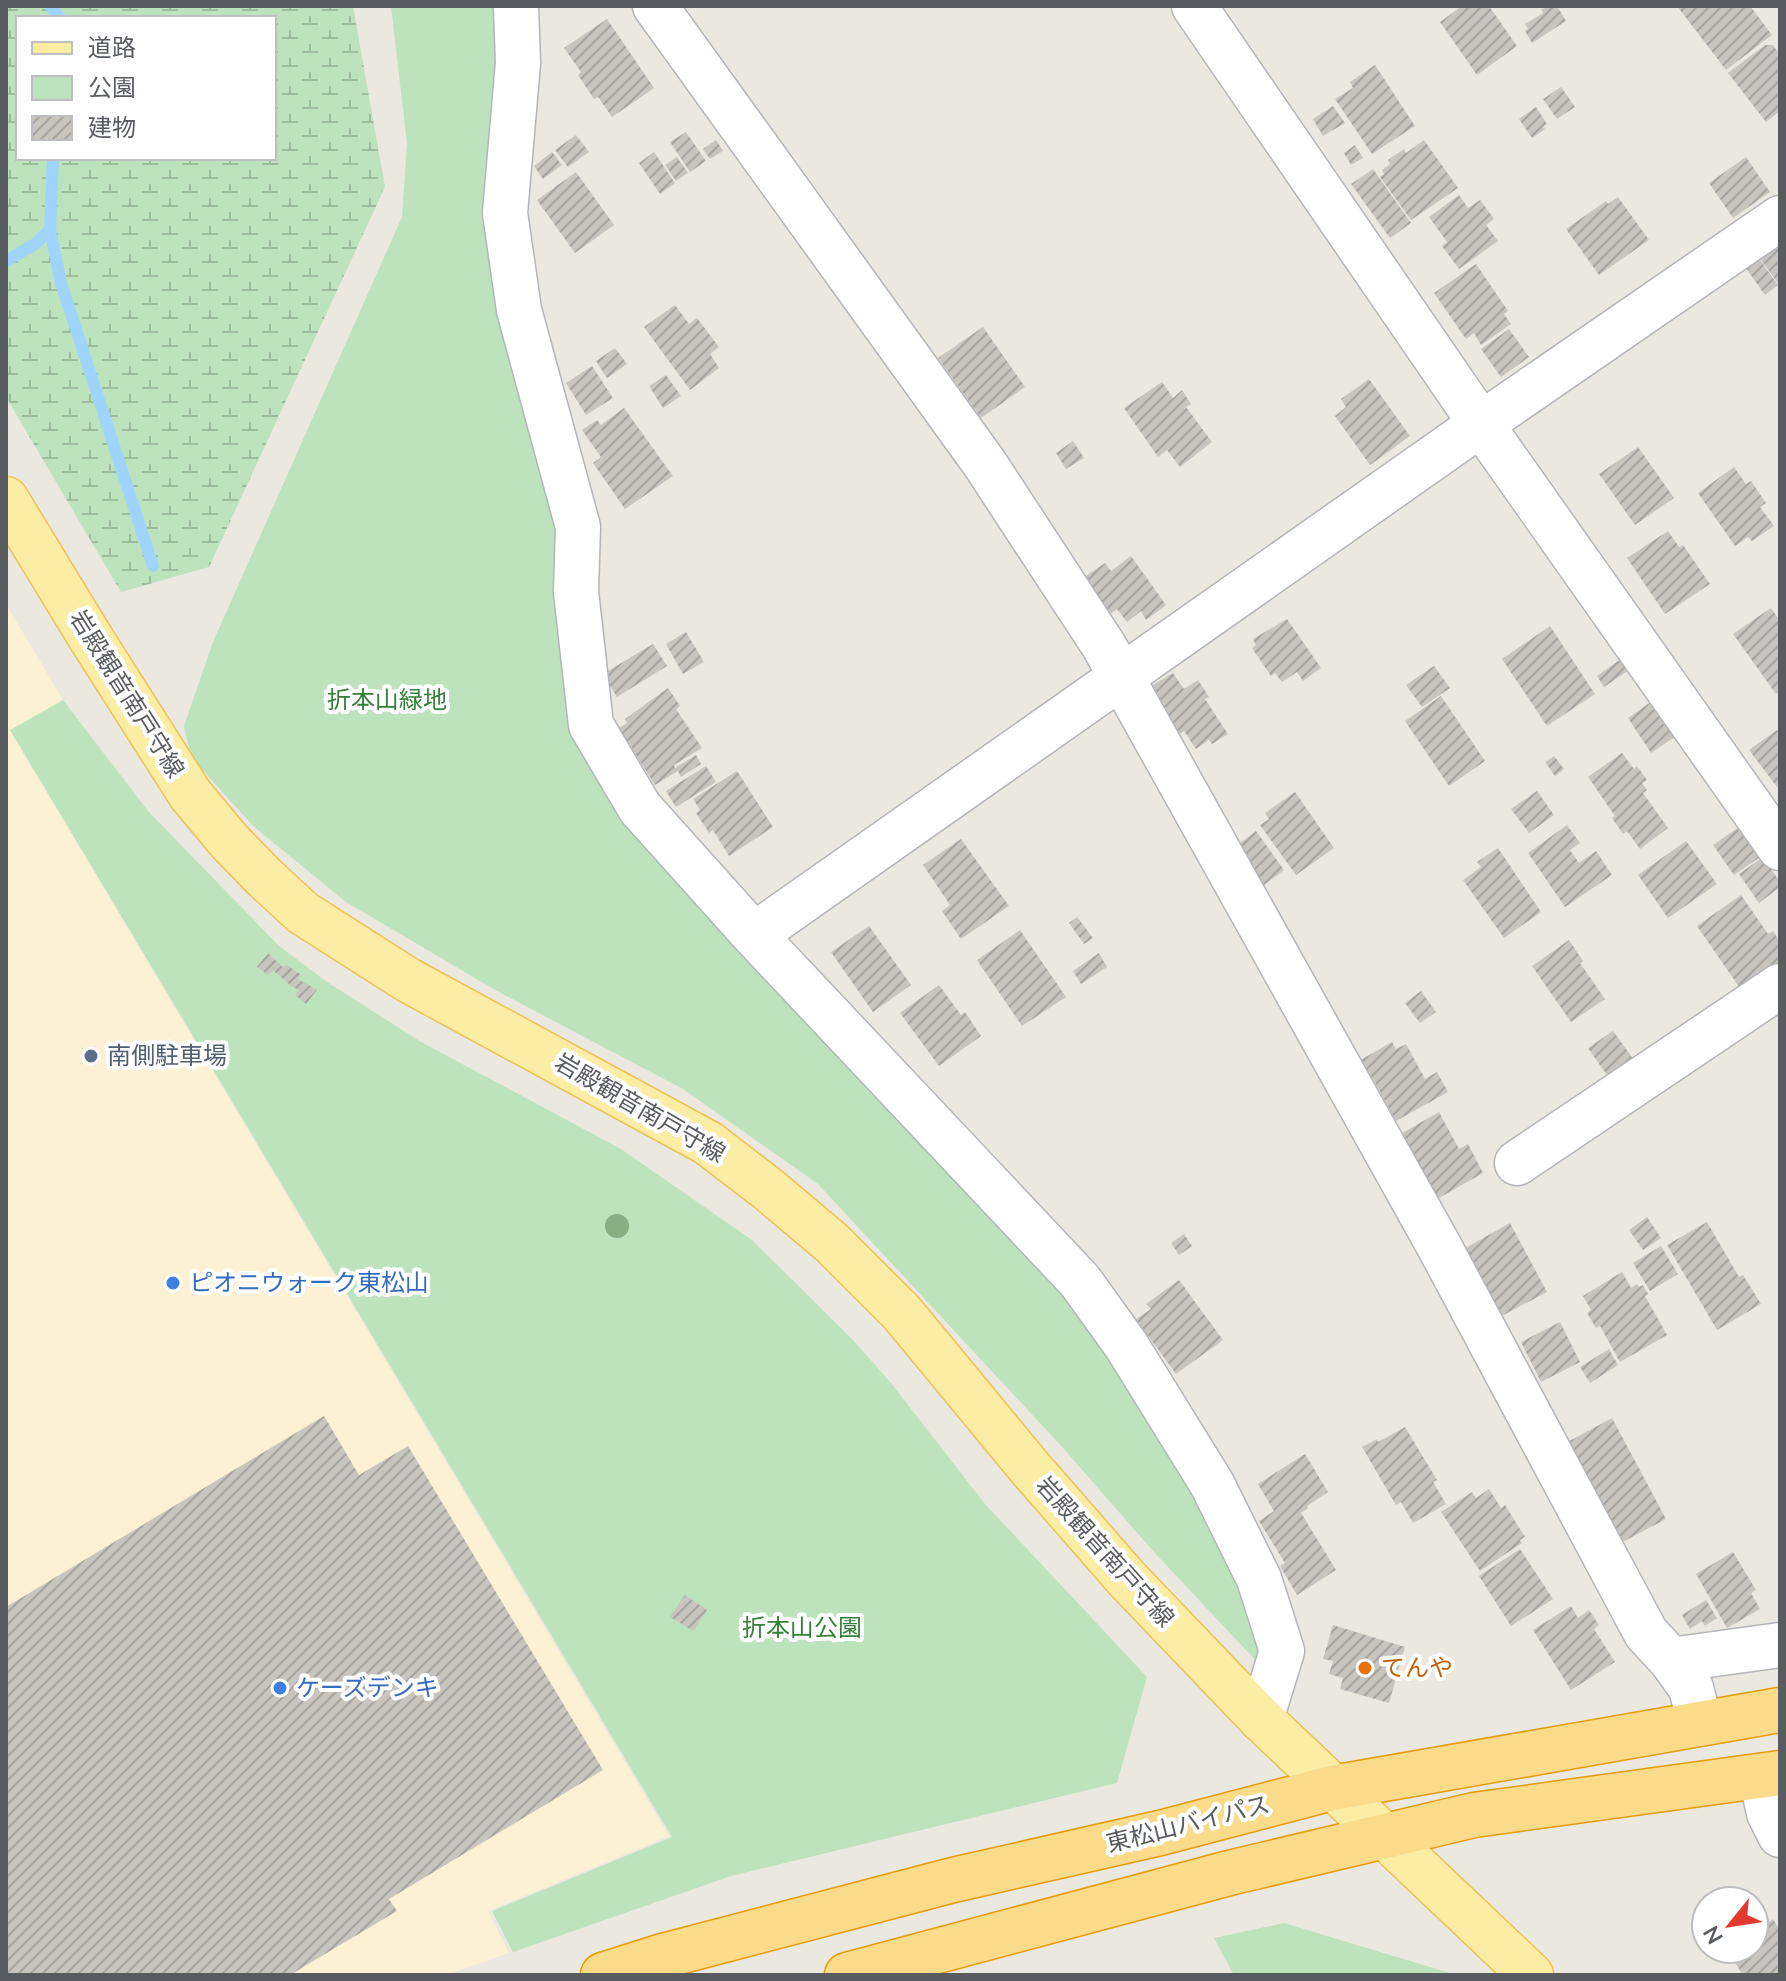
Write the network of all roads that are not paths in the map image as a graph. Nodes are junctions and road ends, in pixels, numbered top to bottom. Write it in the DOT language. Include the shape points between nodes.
graph roads {
  1 [pos="516,6"];
  2 [pos="655,6"];
  3 [pos="1194,6"];
  4 [pos="1780,218"];
  5 [pos="1481,424"];
  6 [pos="6,499"];
  7 [pos="1123,676"];
  8 [pos="1780,848"];
  9 [pos="754,935"];
  10 [pos="1780,986"];
  11 [pos="1517,1163"];
  12 [pos="1780,1645"];
  13 [pos="1671,1660"];
  14 [pos="1780,1710"];
  15 [pos="1261,1719"];
  16 [pos="1700,1723"];
  17 [pos="1770,1775"];
  18 [pos="1332,1788"];
  19 [pos="1384,1835"];
  20 [pos="1780,1835"];
  21 [pos="603,1975"];
  22 [pos="847,1975"];
  23 [pos="1531,1975"];
  1 -- 9 [label="street" via="518,63 505,213 519,310 578,527 576,592 591,725 640,808"];
  2 -- 7 [label="street" via="985,464"];
  3 -- 5 [label="street"];
  4 -- 5 [label="street"];
  5 -- 7 [label="street"];
  5 -- 8 [label="street"];
  6 -- 15 [label="main road, 岩殿観音南戸守線" via="190,794 265,878 303,913 408,980 708,1143 832,1243 902,1313 1117,1568"];
  7 -- 9 [label="street"];
  7 -- 13 [label="street" via="1646,1633"];
  9 -- 15 [label="street" via="1080,1281 1126,1345 1212,1484 1259,1579 1282,1651"];
  10 -- 11 [label="street"];
  12 -- 13 [label="street"];
  13 -- 16 [label="street" via="1691,1688"];
  14 -- 16 [label="highway, 東松山バイパス"];
  15 -- 18 [label="main road, 岩殿観音南戸守線"];
  16 -- 18 [label="highway, 東松山バイパス"];
  17 -- 19 [label="highway" via="1474,1815"];
  17 -- 20 [label="street" via="1769,1813"];
  18 -- 19 [label="main road, 岩殿観音南戸守線"];
  18 -- 21 [label="highway, 東松山バイパス" via="953,1880"];
  19 -- 22 [label="highway"];
  19 -- 23 [label="main road, 岩殿観音南戸守線"];
}
